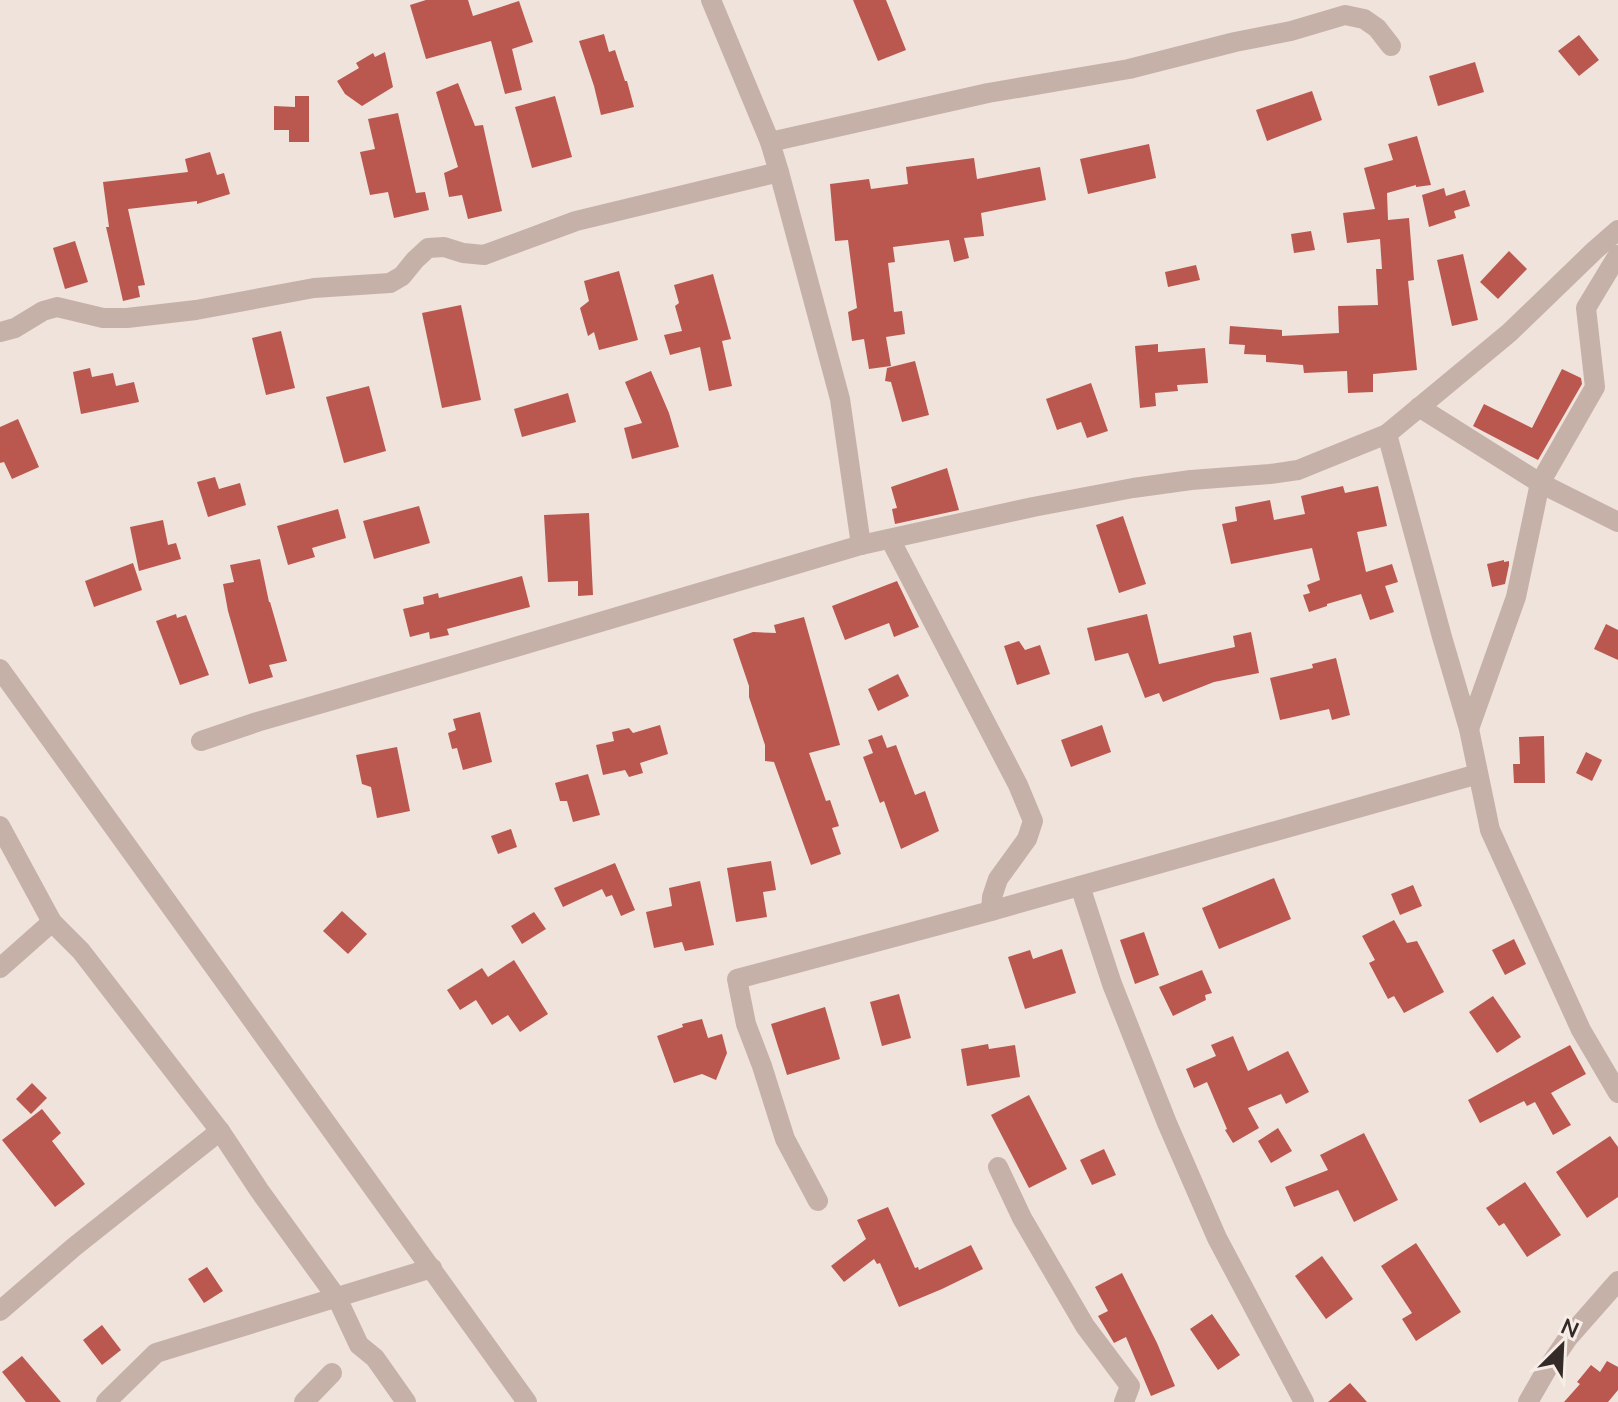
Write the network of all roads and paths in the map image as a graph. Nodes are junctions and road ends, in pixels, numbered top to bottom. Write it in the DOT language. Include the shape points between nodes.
graph roads {
  1 [pos="711,0"];
  2 [pos="1391,46"];
  3 [pos="770,142"];
  4 [pos="779,172"];
  5 [pos="1618,230"];
  6 [pos="1618,255"];
  7 [pos="0,332"];
  8 [pos="1419,407"];
  9 [pos="1387,434"];
  10 [pos="1540,483"];
  11 [pos="1618,522"];
  12 [pos="890,539"];
  13 [pos="861,545"];
  14 [pos="0,669"];
  15 [pos="1469,729"];
  16 [pos="201,741"];
  17 [pos="1478,774"];
  18 [pos="0,826"];
  19 [pos="1080,886"];
  20 [pos="991,911"];
  21 [pos="52,922"];
  22 [pos="0,968"];
  23 [pos="1618,1093"];
  24 [pos="220,1131"];
  25 [pos="998,1167"];
  26 [pos="818,1201"];
  27 [pos="432,1268"];
  28 [pos="1618,1281"];
  29 [pos="337,1298"];
  30 [pos="0,1311"];
  31 [pos="332,1373"];
  32 [pos="106,1402"];
  33 [pos="304,1402"];
  34 [pos="406,1402"];
  35 [pos="527,1402"];
  36 [pos="1124,1402"];
  37 [pos="1304,1402"];
  38 [pos="1528,1402"];
  1 -- 3 [label="street"];
  2 -- 3 [label="street" via="1364,19 1345,15 1129,69 988,93"];
  3 -- 4 [label="street"];
  4 -- 7 [label="street" via="576,221 484,255 428,248 390,283 314,288 127,318 57,307"];
  4 -- 13 [label="street" via="840,399"];
  5 -- 8 [label="street" via="1509,333"];
  6 -- 10 [label="street" via="1586,308 1595,387"];
  8 -- 9 [label="street"];
  8 -- 10 [label="street"];
  9 -- 12 [label="street" via="1298,470 1133,488"];
  9 -- 15 [label="street"];
  10 -- 11 [label="street"];
  10 -- 15 [label="street" via="1516,597"];
  12 -- 13 [label="street"];
  12 -- 20 [label="street" via="1033,821 1027,839 998,879"];
  13 -- 16 [label="street"];
  14 -- 27 [label="street"];
  15 -- 17 [label="street"];
  17 -- 19 [label="street"];
  17 -- 23 [label="street" via="1490,830 1581,1030"];
  18 -- 21 [label="street"];
  19 -- 20 [label="street"];
  19 -- 37 [label="street" via="1167,1123 1217,1238"];
  20 -- 26 [label="street" via="737,979 746,1024 785,1139"];
  21 -- 22 [label="street"];
  21 -- 24 [label="street" via="81,951"];
  24 -- 29 [label="street"];
  24 -- 30 [label="street"];
  25 -- 36 [label="street" via="1085,1326 1130,1386"];
  27 -- 29 [label="street"];
  27 -- 35 [label="street"];
  28 -- 38 [label="street" via="1568,1338"];
  29 -- 32 [label="street" via="156,1353"];
  29 -- 34 [label="street" via="359,1345 375,1358"];
  31 -- 33 [label="street"];
}
